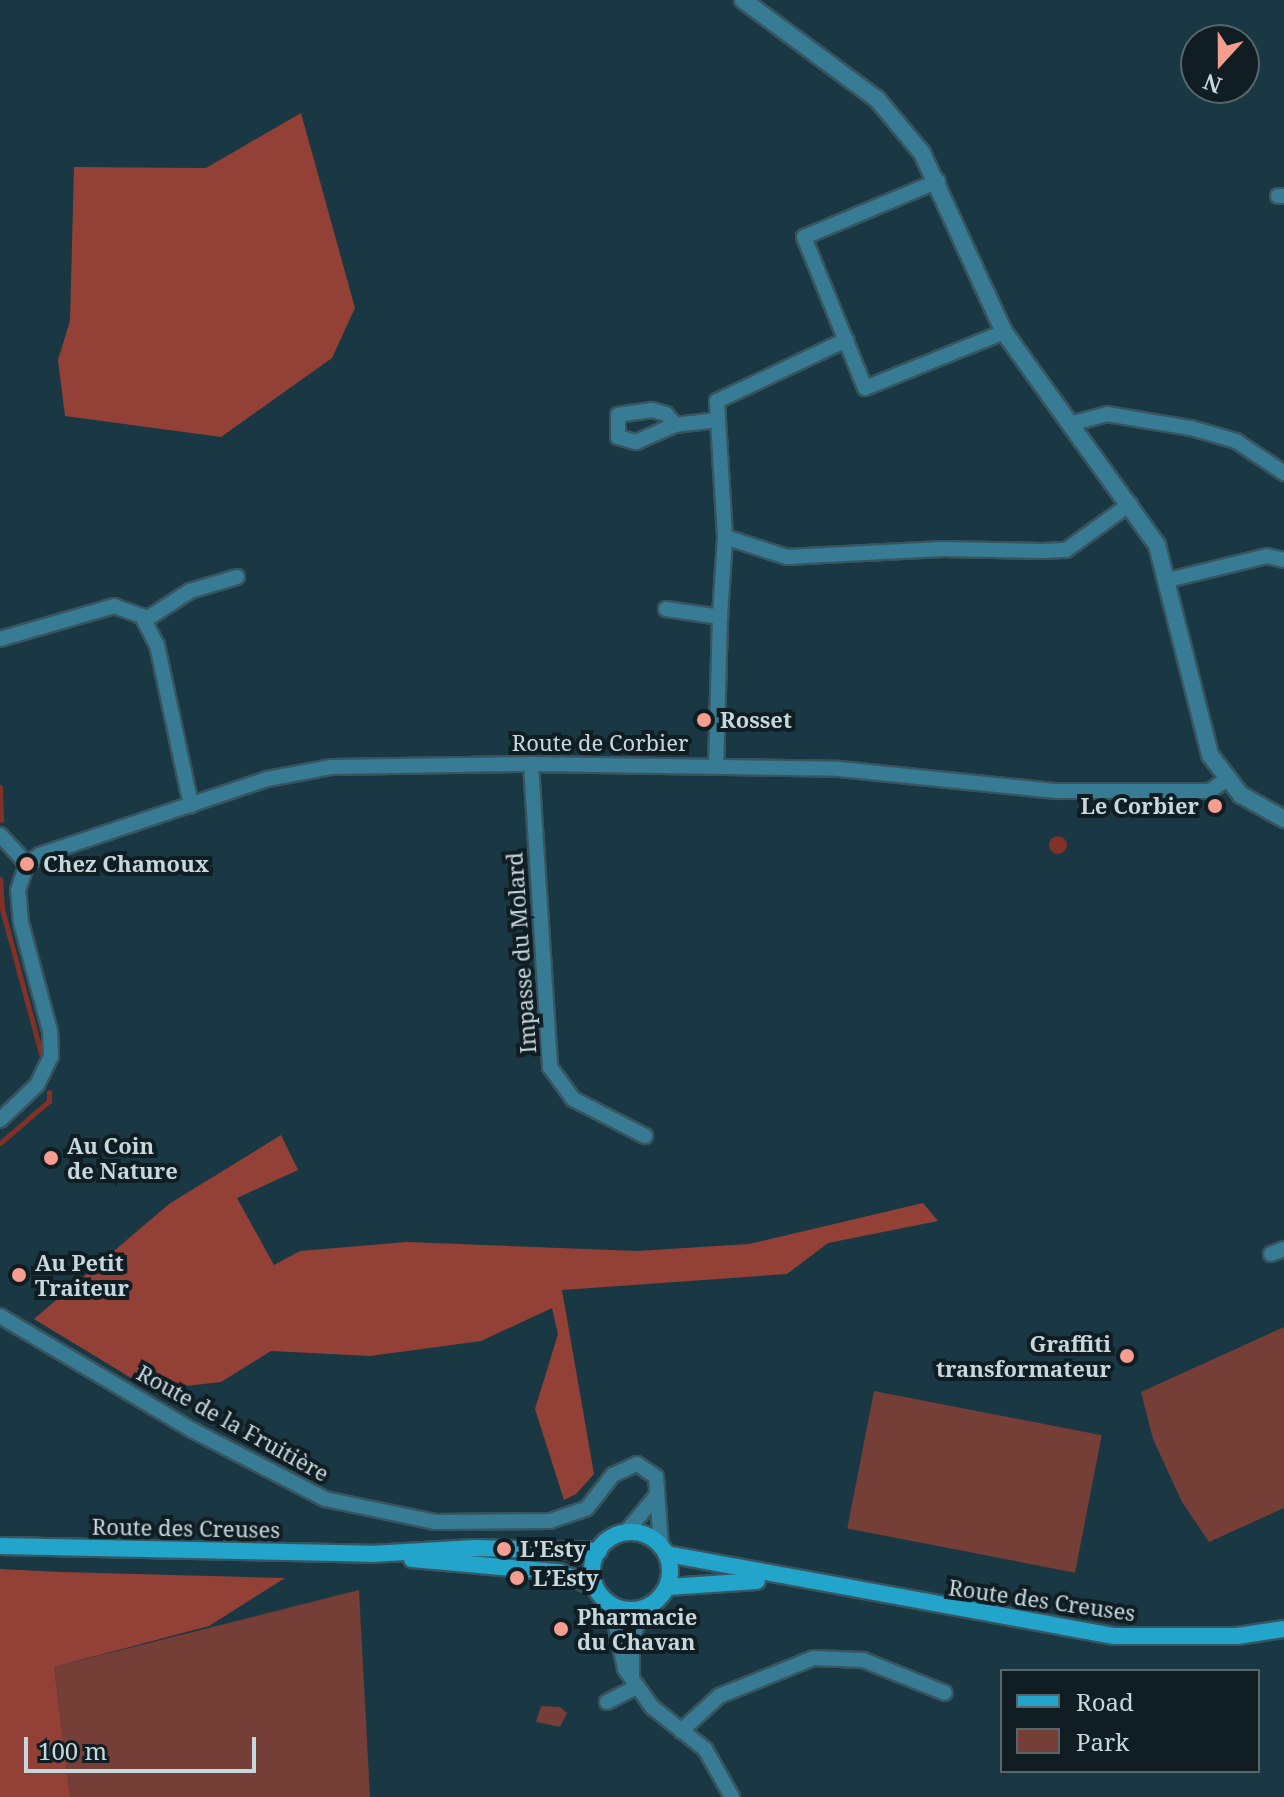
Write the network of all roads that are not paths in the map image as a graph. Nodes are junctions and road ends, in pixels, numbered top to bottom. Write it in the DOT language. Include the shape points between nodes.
graph roads {
  1 [pos="743,0"];
  2 [pos="938,181"];
  3 [pos="1004,332"];
  4 [pos="846,340"];
  5 [pos="718,420"];
  6 [pos="1070,424"];
  7 [pos="675,425"];
  8 [pos="1284,473"];
  9 [pos="1130,504"];
  10 [pos="725,537"];
  11 [pos="1284,560"];
  12 [pos="237,577"];
  13 [pos="1168,580"];
  14 [pos="666,609"];
  15 [pos="720,617"];
  16 [pos="145,620"];
  17 [pos="0,639"];
  18 [pos="531,764"];
  19 [pos="716,766"];
  20 [pos="1226,780"];
  21 [pos="191,805"];
  22 [pos="1284,819"];
  23 [pos="0,835"];
  24 [pos="27,864"];
  25 [pos="0,1120"];
  26 [pos="645,1136"];
  27 [pos="0,1316"];
  28 [pos="657,1495"];
  29 [pos="626,1532"];
  30 [pos="0,1546"];
  31 [pos="664,1550"];
  32 [pos="599,1551"];
  33 [pos="371,1554"];
  34 [pos="794,1581"];
  35 [pos="595,1587"];
  36 [pos="668,1587"];
  37 [pos="611,1604"];
  38 [pos="641,1610"];
  39 [pos="1284,1629"];
  40 [pos="635,1683"];
  41 [pos="945,1693"];
  42 [pos="607,1702"];
  43 [pos="681,1731"];
  44 [pos="732,1797"];
  1 -- 2 [label="street" via="877,99"];
  2 -- 3 [label="street"];
  2 -- 4 [label="street" via="804,237"];
  3 -- 4 [label="street" via="865,388"];
  3 -- 6 [label="street"];
  4 -- 5 [label="street" via="717,401"];
  5 -- 7 [label="street"];
  5 -- 10 [label="street"];
  6 -- 8 [label="street" via="1107,414 1191,428 1236,441"];
  6 -- 9 [label="street"];
  9 -- 10 [label="street" via="1098,531 1055,551 787,557"];
  9 -- 13 [label="street" via="1157,545"];
  10 -- 15 [label="street"];
  11 -- 13 [label="street" via="1267,556"];
  12 -- 16 [label="street" via="190,591"];
  13 -- 20 [label="street" via="1202,735"];
  14 -- 15 [label="street"];
  15 -- 19 [label="street"];
  16 -- 17 [label="street" via="114,606"];
  16 -- 21 [label="street" via="157,645"];
  18 -- 19 [label="street, Route de Corbier"];
  18 -- 21 [label="street, Route de Corbier" via="332,767 267,779"];
  18 -- 26 [label="street, Impasse du Molard" via="550,1067 573,1099"];
  19 -- 20 [label="street, Route de Corbier" via="839,769 1057,791 1210,791"];
  20 -- 22 [label="street" via="1256,805"];
  21 -- 24 [label="street, Route de Corbier"];
  23 -- 24 [label="street"];
  24 -- 25 [label="street" via="18,890 21,923 50,1031 51,1056 37,1085"];
  27 -- 28 [label="street, Route de la Fruitière" via="192,1430 325,1499 435,1522 550,1521 587,1508 613,1475 637,1464 656,1477"];
  28 -- 29 [label="street"];
  28 -- 31 [label="street, Route de la Fruitière"];
  29 -- 31 [label="main road, Route des Creuses" via="642,1533"];
  29 -- 32 [label="main road"];
  30 -- 33 [label="main road, Route des Creuses"];
  31 -- 34 [label="main road, Route des Creuses"];
  31 -- 36 [label="main road"];
  32 -- 33 [label="main road, Route des Creuses" via="475,1548"];
  32 -- 35 [label="main road" via="592,1566"];
  33 -- 35 [label="main road, Route des Creuses" via="559,1572"];
  34 -- 36 [label="main road, Route des Creuses"];
  34 -- 39 [label="main road, Route des Creuses" via="1115,1636 1222,1637"];
  35 -- 37 [label="main road, Route des Creuses"];
  36 -- 38 [label="main road"];
  37 -- 38 [label="main road"];
  37 -- 40 [label="street" via="617,1650"];
  38 -- 40 [label="street" via="632,1643"];
  40 -- 42 [label="street"];
  40 -- 43 [label="street"];
  41 -- 43 [label="street" via="863,1660 814,1658 719,1696"];
  43 -- 44 [label="street" via="714,1761"];
}
